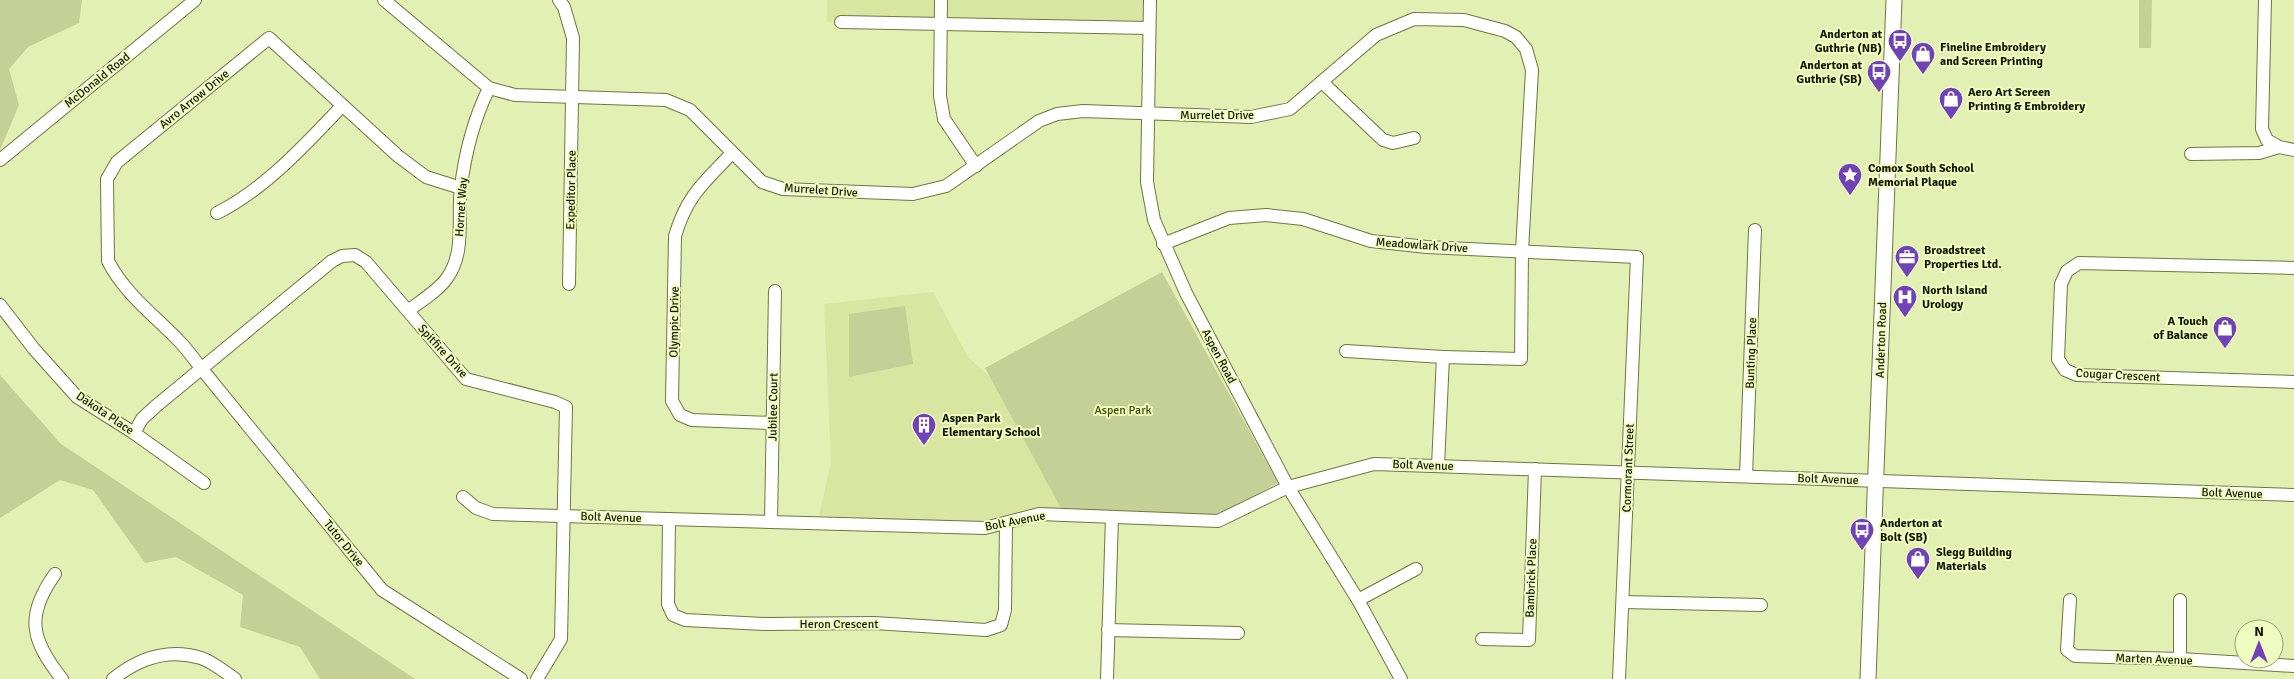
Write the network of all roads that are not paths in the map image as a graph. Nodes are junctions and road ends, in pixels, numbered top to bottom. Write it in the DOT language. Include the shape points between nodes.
graph roads {
  1 [pos="195,0"];
  2 [pos="384,0"];
  3 [pos="559,0"];
  4 [pos="941,0"];
  5 [pos="1150,0"];
  6 [pos="1894,0"];
  7 [pos="2265,0"];
  8 [pos="841,22"];
  9 [pos="940,24"];
  10 [pos="1149,28"];
  11 [pos="1322,82"];
  12 [pos="489,88"];
  13 [pos="573,96"];
  14 [pos="342,106"];
  15 [pos="1147,114"];
  16 [pos="1414,138"];
  17 [pos="2279,147"];
  18 [pos="2294,150"];
  19 [pos="732,153"];
  20 [pos="2191,154"];
  21 [pos="0,160"];
  22 [pos="976,166"];
  23 [pos="461,188"];
  24 [pos="216,213"];
  25 [pos="1755,230"];
  26 [pos="1163,244"];
  27 [pos="1522,251"];
  28 [pos="1634,254"];
  29 [pos="2294,268"];
  30 [pos="569,284"];
  31 [pos="775,291"];
  32 [pos="0,306"];
  33 [pos="409,310"];
  34 [pos="1346,351"];
  35 [pos="1443,357"];
  36 [pos="201,368"];
  37 [pos="2294,382"];
  38 [pos="772,423"];
  39 [pos="134,433"];
  40 [pos="1438,466"];
  41 [pos="1535,469"];
  42 [pos="1628,472"];
  43 [pos="1746,476"];
  44 [pos="1876,480"];
  45 [pos="204,483"];
  46 [pos="1288,487"];
  47 [pos="2294,494"];
  48 [pos="464,497"];
  49 [pos="564,516"];
  50 [pos="1112,517"];
  51 [pos="669,519"];
  52 [pos="771,522"];
  53 [pos="1006,524"];
  54 [pos="1416,568"];
  55 [pos="55,574"];
  56 [pos="1358,600"];
  57 [pos="2070,600"];
  58 [pos="2180,600"];
  59 [pos="1622,602"];
  60 [pos="1761,605"];
  61 [pos="1108,630"];
  62 [pos="1238,633"];
  63 [pos="1482,639"];
  64 [pos="2180,659"];
  65 [pos="2294,666"];
  66 [pos="62,679"];
  67 [pos="113,679"];
  68 [pos="235,679"];
  69 [pos="521,679"];
  70 [pos="537,679"];
  71 [pos="1107,679"];
  72 [pos="1401,679"];
  73 [pos="1619,679"];
  74 [pos="1868,679"];
  1 -- 21 [label="street, McDonald Road"];
  2 -- 12 [label="street"];
  3 -- 13 [label="street, Expeditor Place" via="573,38"];
  4 -- 9 [label="street"];
  5 -- 10 [label="street, Aspen Road"];
  6 -- 44 [label="main road, Anderton Road"];
  7 -- 17 [label="street" via="2262,130 2267,140"];
  8 -- 9 [label="street"];
  9 -- 10 [label="street"];
  9 -- 22 [label="street" via="940,96 944,120"];
  10 -- 15 [label="street, Aspen Road"];
  11 -- 15 [label="street, Murrelet Drive" via="1290,109 1251,117"];
  11 -- 16 [label="street" via="1383,140 1393,143"];
  11 -- 27 [label="street, Murrelet Drive" via="1376,35 1414,19 1464,20 1491,26 1516,37 1526,49 1532,70"];
  12 -- 13 [label="street, Murrelet Drive" via="515,95"];
  12 -- 23 [label="street, Hornet Way" via="476,115"];
  13 -- 19 [label="street, Murrelet Drive" via="666,100 690,110"];
  13 -- 30 [label="street, Expeditor Place"];
  14 -- 23 [label="street, Avro Arrow Drive" via="426,177"];
  14 -- 24 [label="street" via="303,148 234,205"];
  14 -- 36 [label="street, Avro Arrow Drive" via="269,38 117,162 107,179 108,261 145,310 179,341"];
  15 -- 22 [label="street, Murrelet Drive" via="1083,111 1057,114 1038,121"];
  15 -- 26 [label="street, Aspen Road" via="1147,182 1154,220"];
  17 -- 18 [label="street"];
  17 -- 20 [label="street" via="2259,153"];
  19 -- 22 [label="street, Murrelet Drive" via="762,182 783,189 826,192 913,194 934,191"];
  19 -- 38 [label="street, Olympic Drive" via="692,195 682,212 675,236 672,401 680,415 692,420"];
  23 -- 33 [label="street, Hornet Way" via="456,257 447,278"];
  25 -- 43 [label="street, Bunting Place"];
  26 -- 27 [label="street, Meadowlark Drive" via="1229,218 1266,215 1303,219 1371,242"];
  26 -- 46 [label="street, Aspen Road"];
  27 -- 28 [label="street, Meadowlark Drive"];
  27 -- 35 [label="street, Murrelet Drive" via="1521,359"];
  28 -- 42 [label="street, Cormorant Street"];
  29 -- 37 [label="street, Cougar Crescent" via="2079,263 2067,272 2061,284 2058,359 2065,370 2077,375"];
  31 -- 38 [label="street, Jubilee Court"];
  32 -- 39 [label="street, Dakota Place" via="77,397"];
  33 -- 36 [label="street, Spitfire Drive" via="366,262 355,255 342,256"];
  33 -- 49 [label="street, Spitfire Drive" via="466,379 566,407"];
  34 -- 35 [label="street"];
  35 -- 40 [label="street"];
  36 -- 39 [label="street, Spitfire Drive" via="142,419"];
  36 -- 69 [label="street, Tutor Drive" via="382,590"];
  38 -- 52 [label="street, Jubilee Court"];
  39 -- 45 [label="street, Dakota Place"];
  40 -- 41 [label="street, Bolt Avenue"];
  40 -- 46 [label="street, Bolt Avenue" via="1368,465"];
  41 -- 42 [label="street, Bolt Avenue"];
  41 -- 63 [label="street, Bambrick Place" via="1529,640"];
  42 -- 43 [label="street, Bolt Avenue"];
  42 -- 59 [label="street, Cormorant Street"];
  43 -- 44 [label="street, Bolt Avenue"];
  44 -- 47 [label="street, Bolt Avenue"];
  44 -- 74 [label="main road, Anderton Road"];
  46 -- 50 [label="street, Bolt Avenue" via="1218,521"];
  46 -- 56 [label="street, Aspen Road"];
  48 -- 49 [label="street, Bolt Avenue" via="476,508 493,514"];
  49 -- 51 [label="street, Bolt Avenue"];
  49 -- 70 [label="street, Spitfire Drive" via="561,639"];
  50 -- 53 [label="street, Bolt Avenue" via="1039,514"];
  50 -- 61 [label="street"];
  51 -- 52 [label="street, Bolt Avenue"];
  51 -- 53 [label="street, Heron Crescent" via="668,604 673,615 685,620 766,624 874,623 986,630 1000,625 1005,610"];
  52 -- 53 [label="street, Bolt Avenue" via="985,528"];
  54 -- 56 [label="street"];
  55 -- 66 [label="street" via="40,594 35,616 38,640 45,658"];
  56 -- 72 [label="street, Aspen Road"];
  57 -- 64 [label="street, Marten Avenue" via="2067,650 2075,656"];
  58 -- 64 [label="street"];
  59 -- 60 [label="street"];
  59 -- 73 [label="street, Cormorant Street"];
  61 -- 62 [label="street"];
  61 -- 71 [label="street"];
  64 -- 65 [label="street, Marten Avenue"];
  67 -- 68 [label="street" via="148,657 176,654 202,658"];
}
